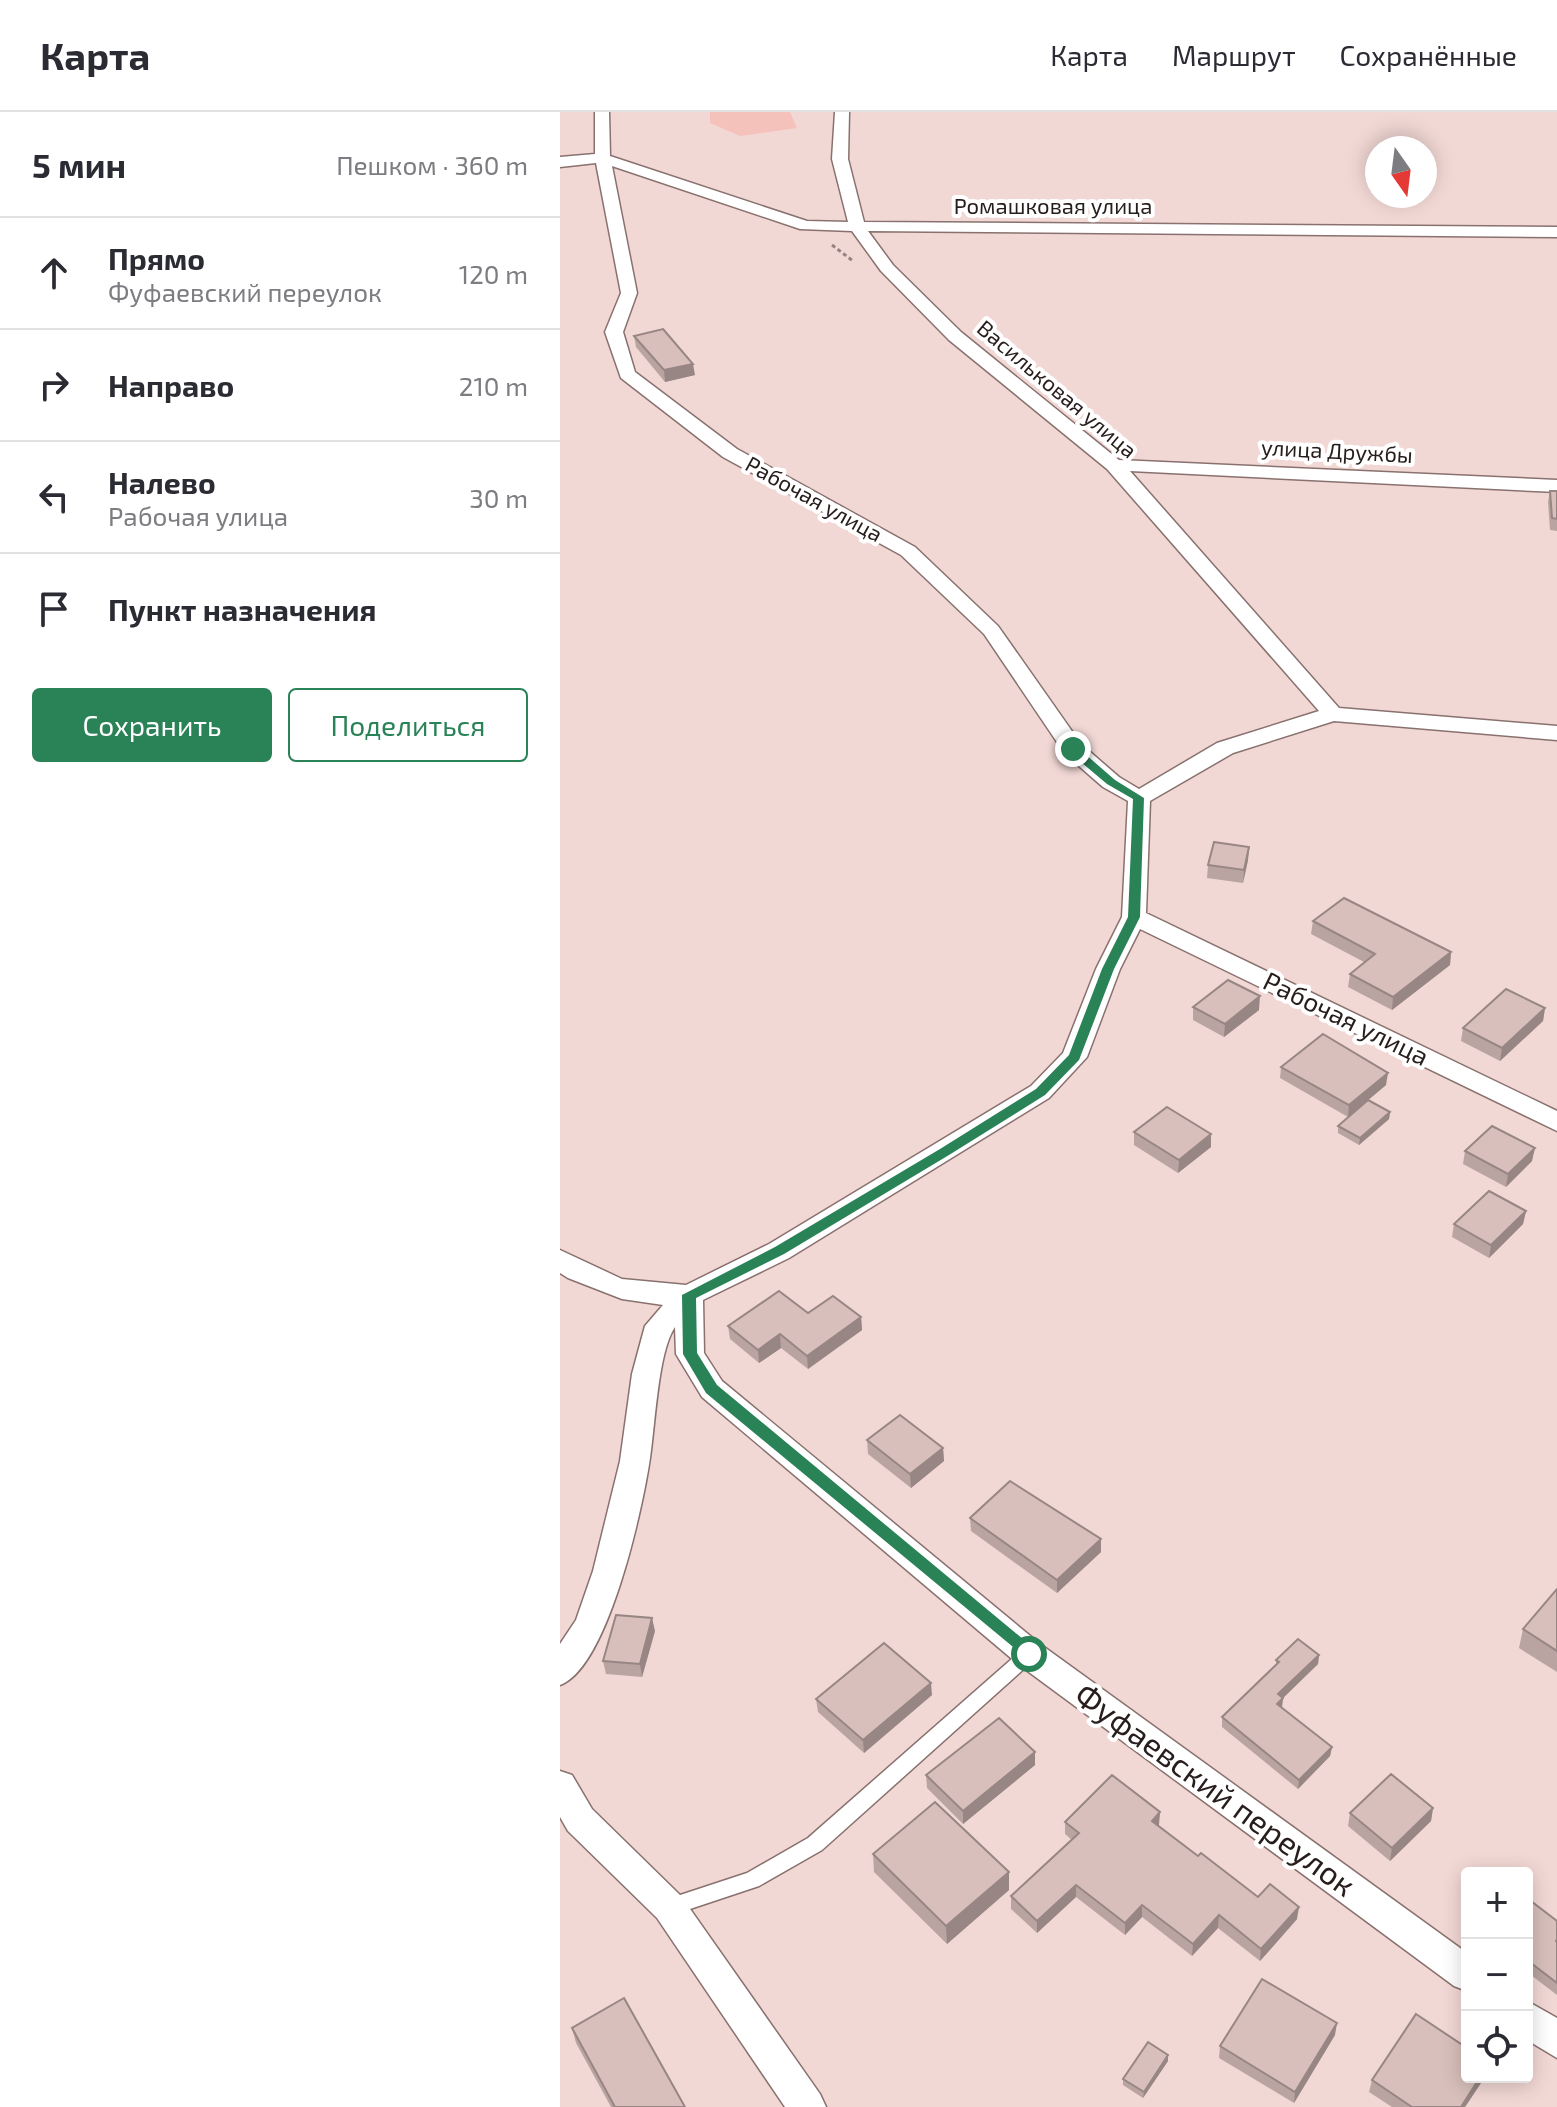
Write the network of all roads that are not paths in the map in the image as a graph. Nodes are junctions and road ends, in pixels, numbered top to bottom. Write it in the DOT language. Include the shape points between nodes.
graph roads {
  1 [pos="602,112"];
  2 [pos="842,112"];
  3 [pos="603,158"];
  4 [pos="560,162"];
  5 [pos="857,227"];
  6 [pos="1557,232"];
  7 [pos="1114,465"];
  8 [pos="1557,486"];
  9 [pos="1333,714"];
  10 [pos="1557,733"];
  11 [pos="1139,798"];
  12 [pos="1134,917"];
  13 [pos="1557,1122"];
  14 [pos="560,1260"];
  15 [pos="689,1295"];
  16 [pos="1029,1654"];
  17 [pos="560,1671"];
  18 [pos="560,1786"];
  19 [pos="669,1907"];
  20 [pos="1461,1970"];
  21 [pos="1533,2022"];
  22 [pos="1557,2040"];
  23 [pos="807,2107"];
  1 -- 3 [label="street, Рабочая улица"];
  2 -- 5 [label="street, Васильковая улица" via="840,159"];
  3 -- 4 [label="street, Ромашковая улица"];
  3 -- 5 [label="street, Ромашковая улица" via="806,226"];
  3 -- 11 [label="street, Рабочая улица" via="629,293 614,332 627,374 730,453 908,551 991,630 1073,749"];
  5 -- 6 [label="street, Ромашковая улица"];
  5 -- 7 [label="street, Васильковая улица" via="887,268 955,336"];
  7 -- 8 [label="street, улица Дружбы"];
  7 -- 9 [label="street, Васильковая улица"];
  9 -- 10 [label="street"];
  9 -- 11 [label="street" via="1225,748"];
  11 -- 12 [label="street"];
  12 -- 13 [label="street, Рабочая улица"];
  12 -- 15 [label="street" via="1074,1057 1040,1092 779,1251"];
  14 -- 15 [label="street" via="597,1282 638,1294"];
  15 -- 16 [label="street, Фуфаевский переулок" via="690,1354 712,1389"];
  15 -- 17 [label="street" via="659,1326 609,1571 590,1625"];
  16 -- 19 [label="lane" via="815,1844 752,1880"];
  16 -- 20 [label="street, Фуфаевский переулок"];
  18 -- 19 [label="street" via="580,1820"];
  19 -- 23 [label="street"];
  21 -- 22 [label="street"];
}
